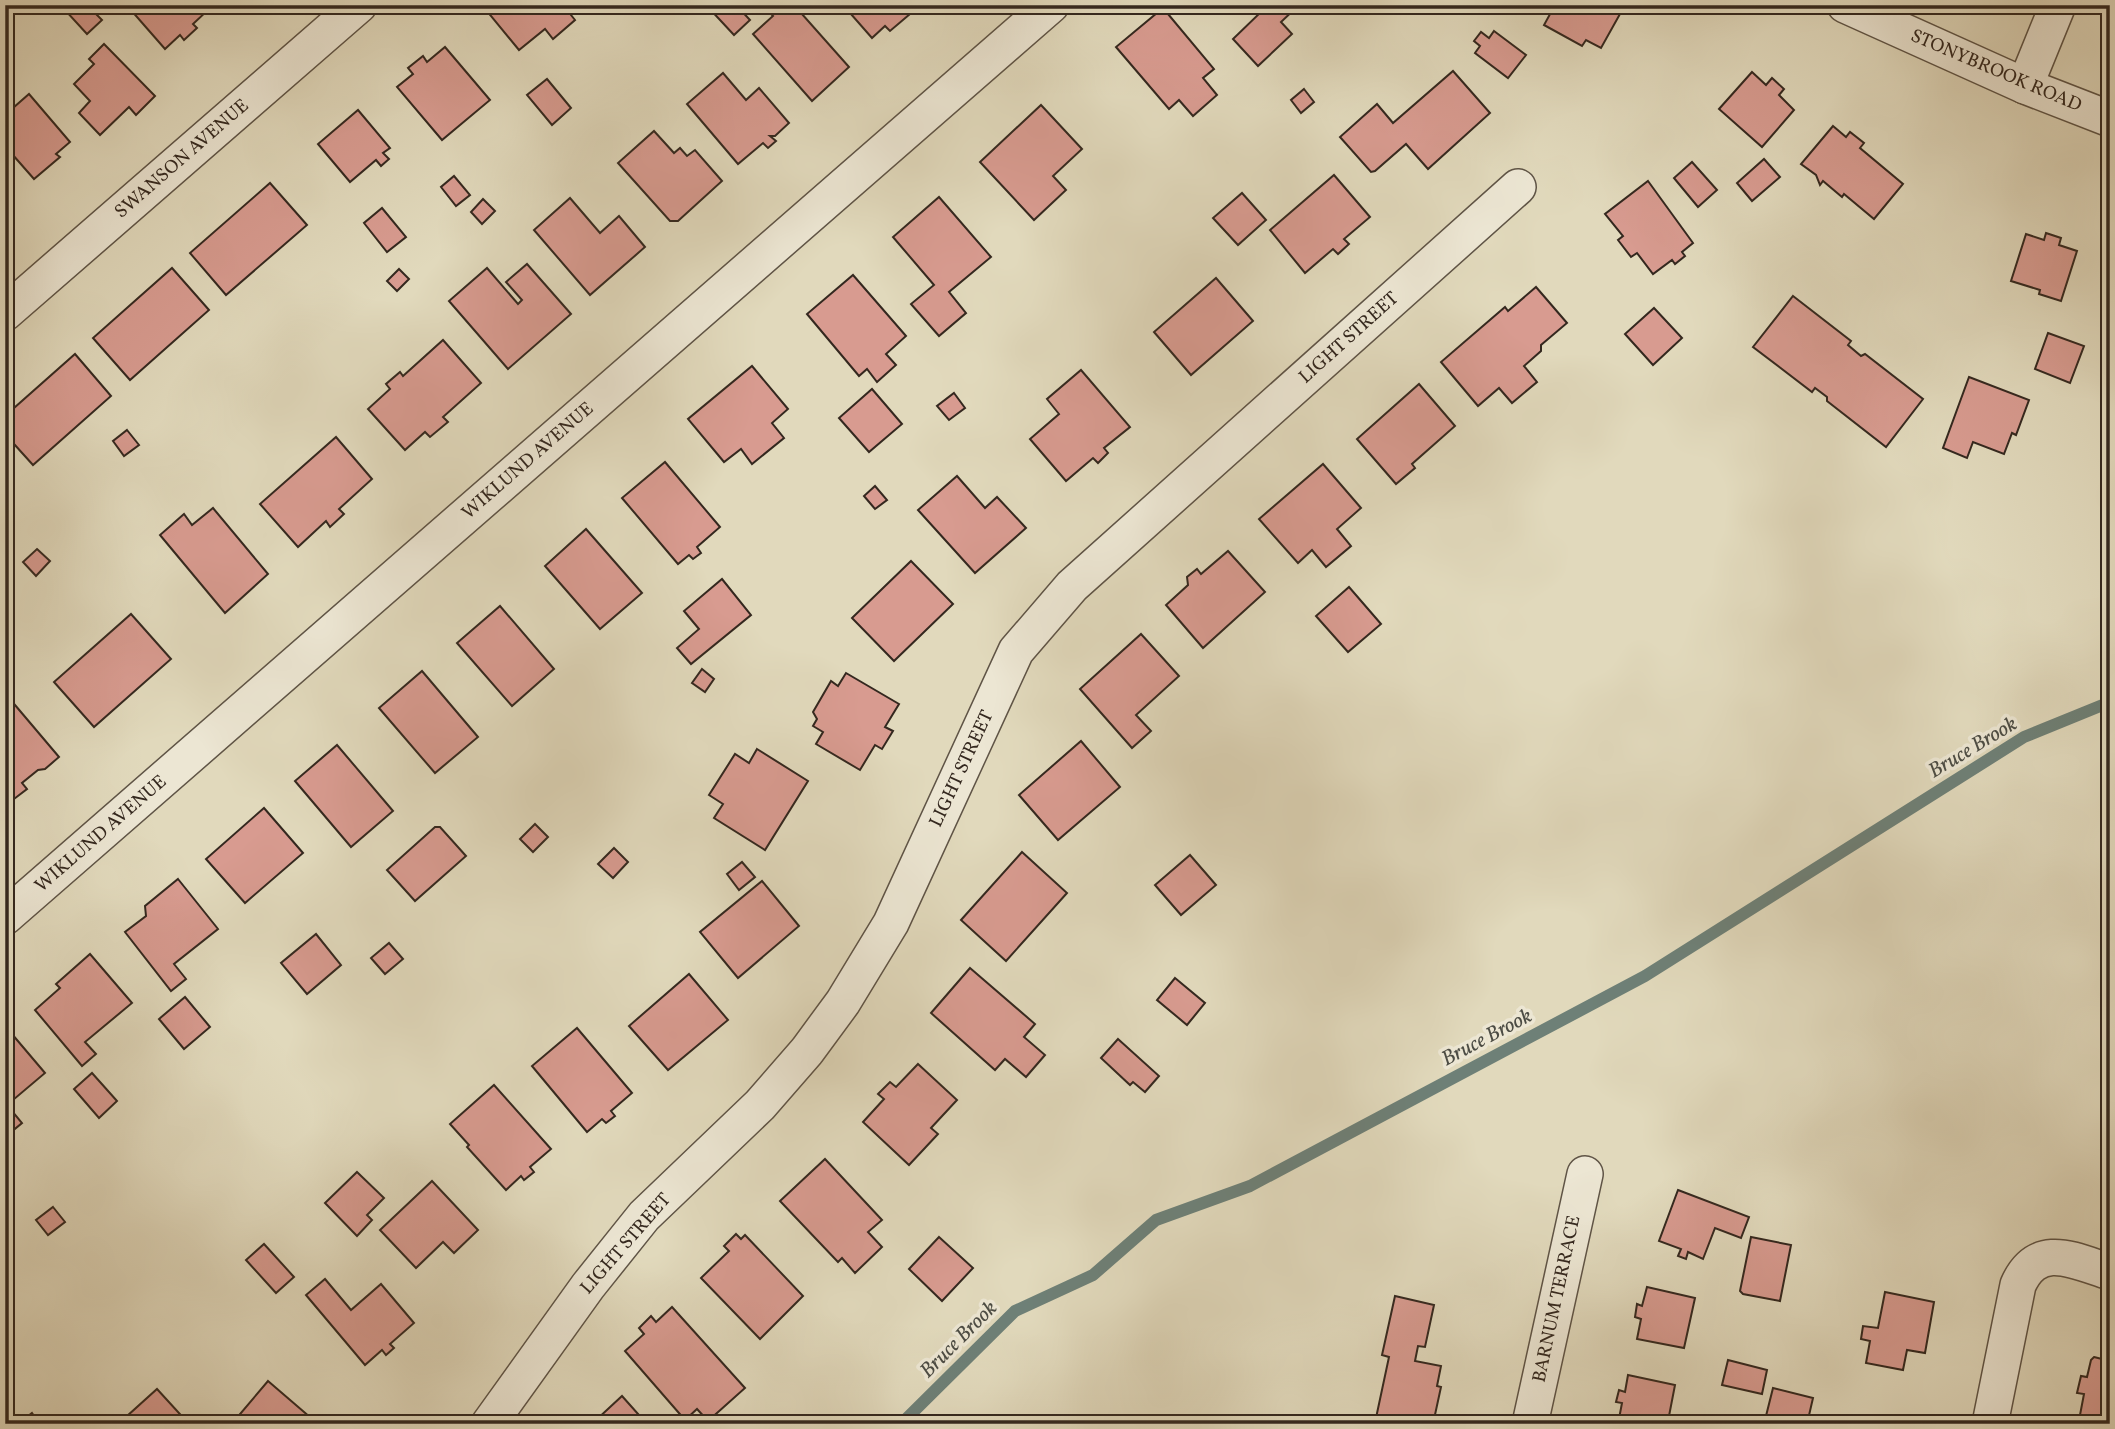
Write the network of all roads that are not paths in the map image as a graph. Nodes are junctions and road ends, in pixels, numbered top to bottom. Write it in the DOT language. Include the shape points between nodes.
graph roads {
  1 [pos="359,5"];
  2 [pos="1051,5"];
  3 [pos="1845,5"];
  4 [pos="2058,5"];
  5 [pos="2025,86"];
  6 [pos="2110,119"];
  7 [pos="1518,187"];
  8 [pos="5,313"];
  9 [pos="5,917"];
  10 [pos="1585,1174"];
  11 [pos="2110,1272"];
  12 [pos="489,1424"];
  13 [pos="1530,1424"];
  14 [pos="1990,1424"];
  1 -- 8 [label="street, SWANSON AVENUE"];
  2 -- 9 [label="street, WIKLUND AVENUE"];
  3 -- 5 [label="street, STONYBROOK ROAD"];
  4 -- 5 [label="street"];
  5 -- 6 [label="street, STONYBROOK ROAD"];
  7 -- 12 [label="street, LIGHT STREET" via="1072,586 1016,651 891,923 843,1002 760,1105 644,1216"];
  10 -- 13 [label="street, BARNUM TERRACE"];
  11 -- 14 [label="street" via="2051,1256 2023,1273"];
}
